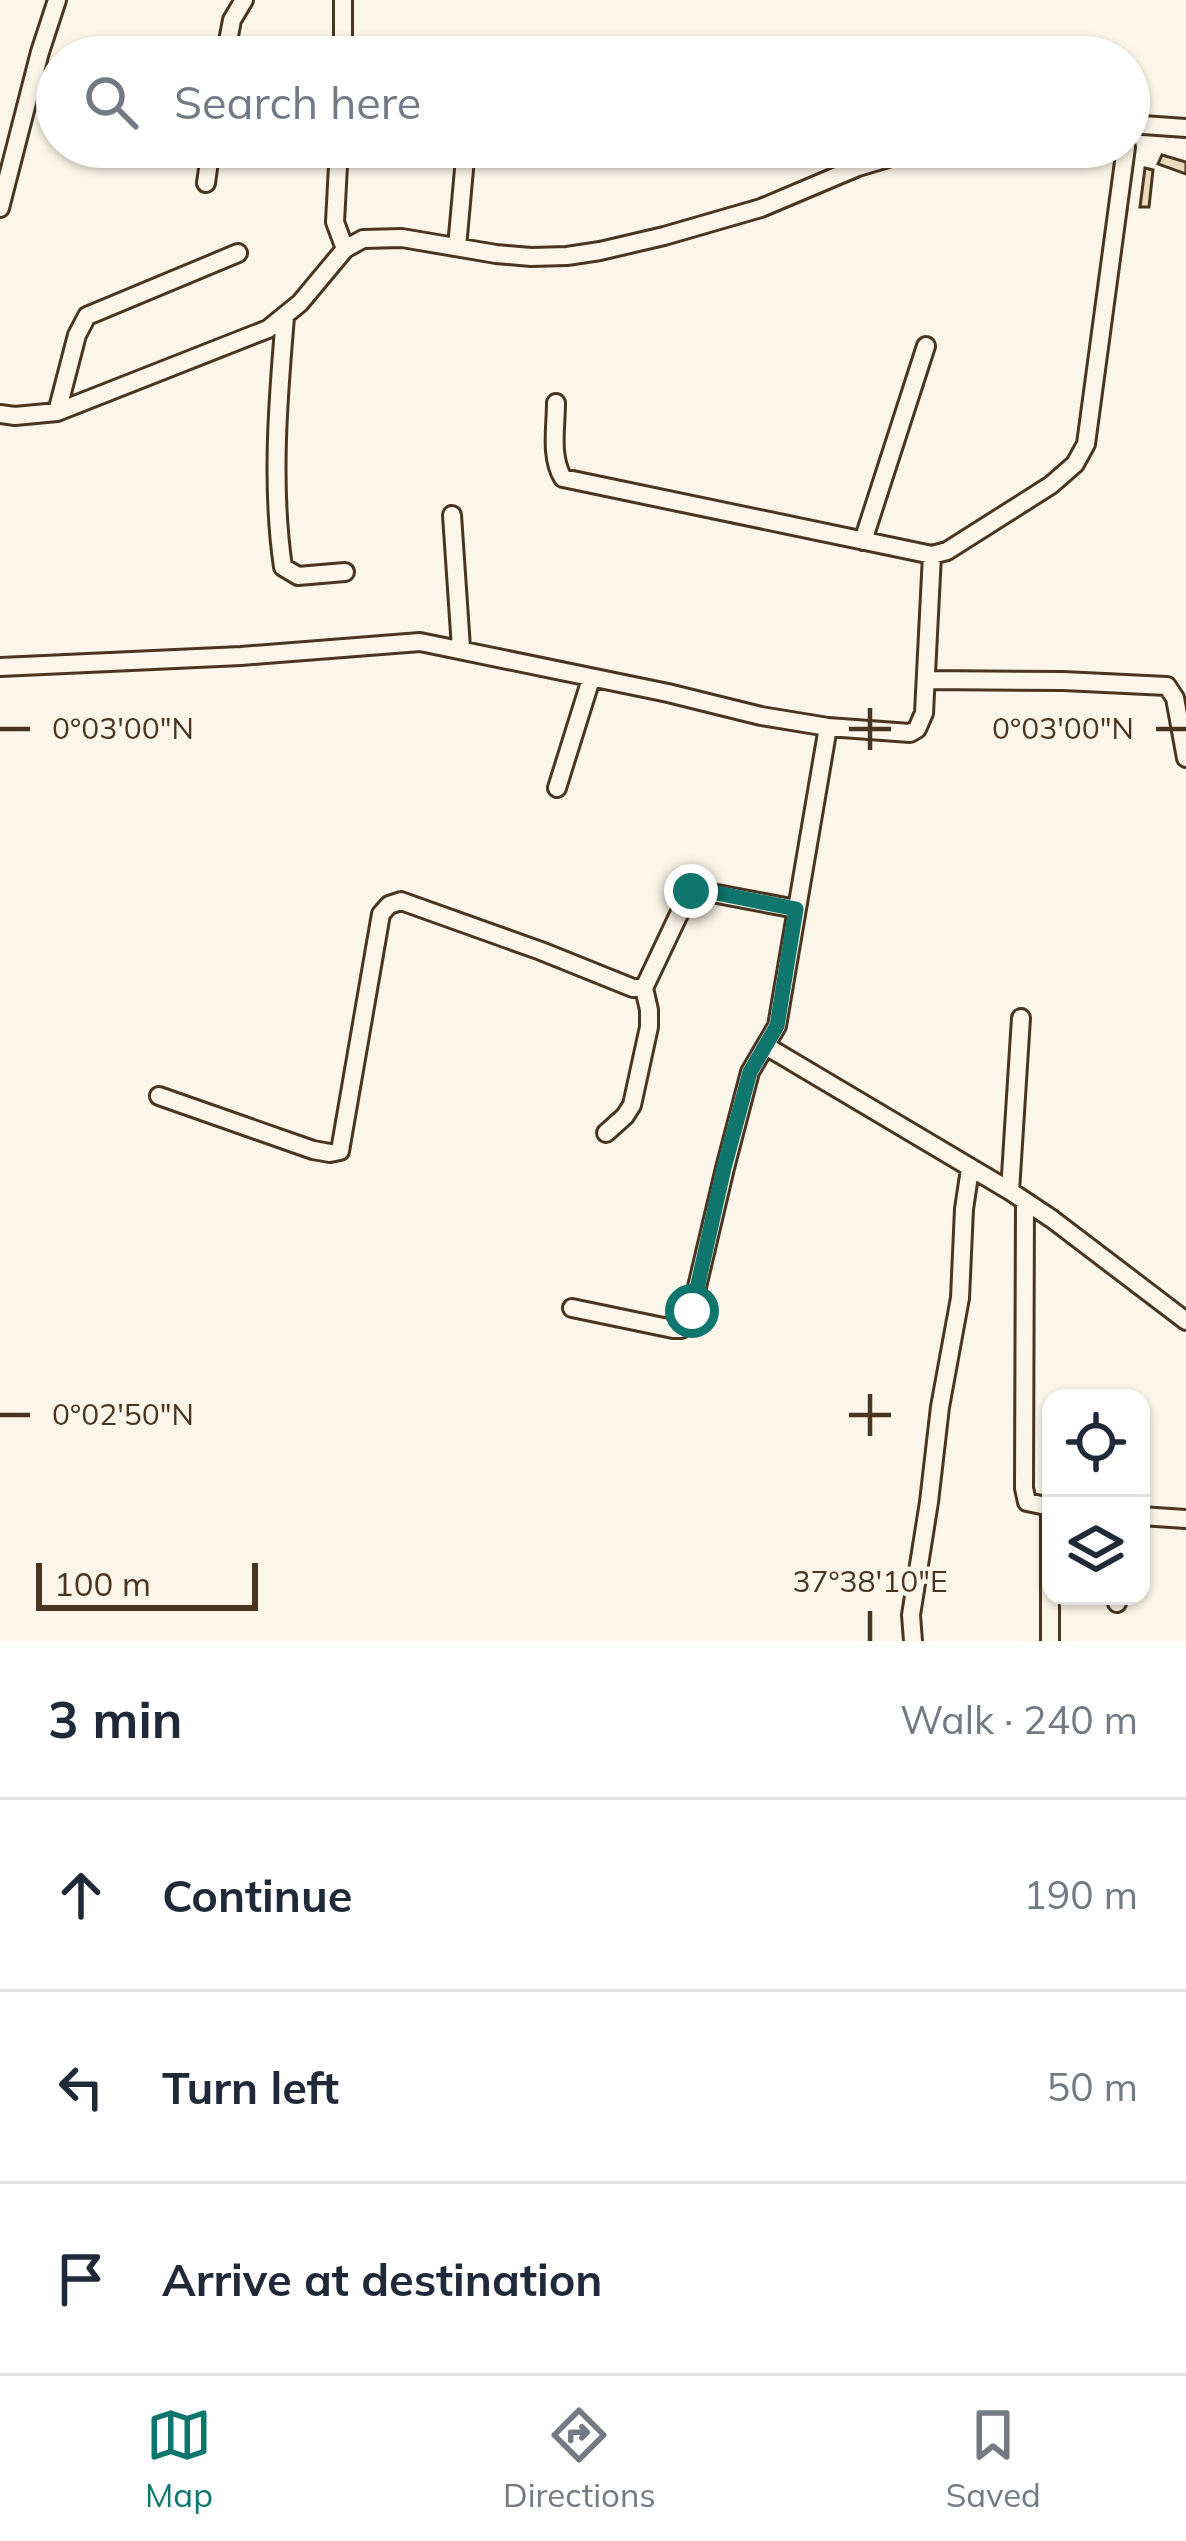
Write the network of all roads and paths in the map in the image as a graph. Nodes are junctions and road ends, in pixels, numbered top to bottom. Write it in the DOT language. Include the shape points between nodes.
graph roads {
  1 [pos="57,0"];
  2 [pos="244,0"];
  3 [pos="343,0"];
  4 [pos="45,36"];
  5 [pos="229,36"];
  6 [pos="343,36"];
  7 [pos="36,68"];
  8 [pos="1150,125"];
  9 [pos="1186,128"];
  10 [pos="208,168"];
  11 [pos="338,168"];
  12 [pos="464,168"];
  13 [pos="856,168"];
  14 [pos="1123,168"];
  15 [pos="206,183"];
  16 [pos="0,208"];
  17 [pos="457,247"];
  18 [pos="345,249"];
  19 [pos="238,254"];
  20 [pos="285,317"];
  21 [pos="926,346"];
  22 [pos="556,403"];
  23 [pos="57,412"];
  24 [pos="0,414"];
  25 [pos="452,515"];
  26 [pos="863,541"];
  27 [pos="932,555"];
  28 [pos="345,572"];
  29 [pos="460,648"];
  30 [pos="0,667"];
  31 [pos="591,679"];
  32 [pos="926,680"];
  33 [pos="828,727"];
  34 [pos="1186,758"];
  35 [pos="557,788"];
  36 [pos="796,909"];
  37 [pos="644,988"];
  38 [pos="1021,1018"];
  39 [pos="766,1046"];
  40 [pos="159,1096"];
  41 [pos="606,1133"];
  42 [pos="970,1169"];
  43 [pos="1018,1196"];
  44 [pos="572,1308"];
  45 [pos="1186,1322"];
  46 [pos="1042,1505"];
  47 [pos="1150,1517"];
  48 [pos="1186,1519"];
  49 [pos="1050,1605"];
  50 [pos="914,1641"];
  51 [pos="1050,1641"];
  1 -- 4 [label="street"];
  2 -- 5 [label="street"];
  3 -- 6 [label="street"];
  7 -- 16 [label="street"];
  8 -- 9 [label="street"];
  10 -- 15 [label="street"];
  11 -- 18 [label="street" via="335,222"];
  12 -- 17 [label="street"];
  13 -- 17 [label="street" via="760,208 600,250 531,257"];
  14 -- 27 [label="street" via="1082,455 1051,485"];
  17 -- 18 [label="street" via="386,237"];
  18 -- 20 [label="street"];
  19 -- 23 [label="street" via="87,316"];
  20 -- 23 [label="street"];
  20 -- 28 [label="street" via="278,466 284,568 298,576"];
  21 -- 26 [label="street"];
  22 -- 26 [label="street" via="563,478"];
  23 -- 24 [label="street"];
  25 -- 29 [label="street"];
  26 -- 27 [label="street"];
  27 -- 32 [label="street"];
  29 -- 30 [label="street" via="406,641"];
  29 -- 31 [label="street"];
  31 -- 33 [label="street"];
  31 -- 35 [label="street"];
  32 -- 33 [label="street" via="924,712 910,733"];
  32 -- 34 [label="street" via="1167,686"];
  33 -- 36 [label="street"];
  36 -- 37 [label="street" via="691,891"];
  36 -- 39 [label="street" via="777,1026"];
  37 -- 40 [label="street" via="401,901 381,914 340,1150 313,1150"];
  37 -- 41 [label="street" via="649,1027 632,1105"];
  38 -- 43 [label="street"];
  39 -- 42 [label="street"];
  39 -- 44 [label="street" via="750,1072 686,1325"];
  42 -- 43 [label="street"];
  42 -- 50 [label="street" via="960,1298 911,1615"];
  43 -- 45 [label="street"];
  43 -- 46 [label="street" via="1024,1488 1028,1502"];
  47 -- 48 [label="street"];
  49 -- 51 [label="street"];
}
